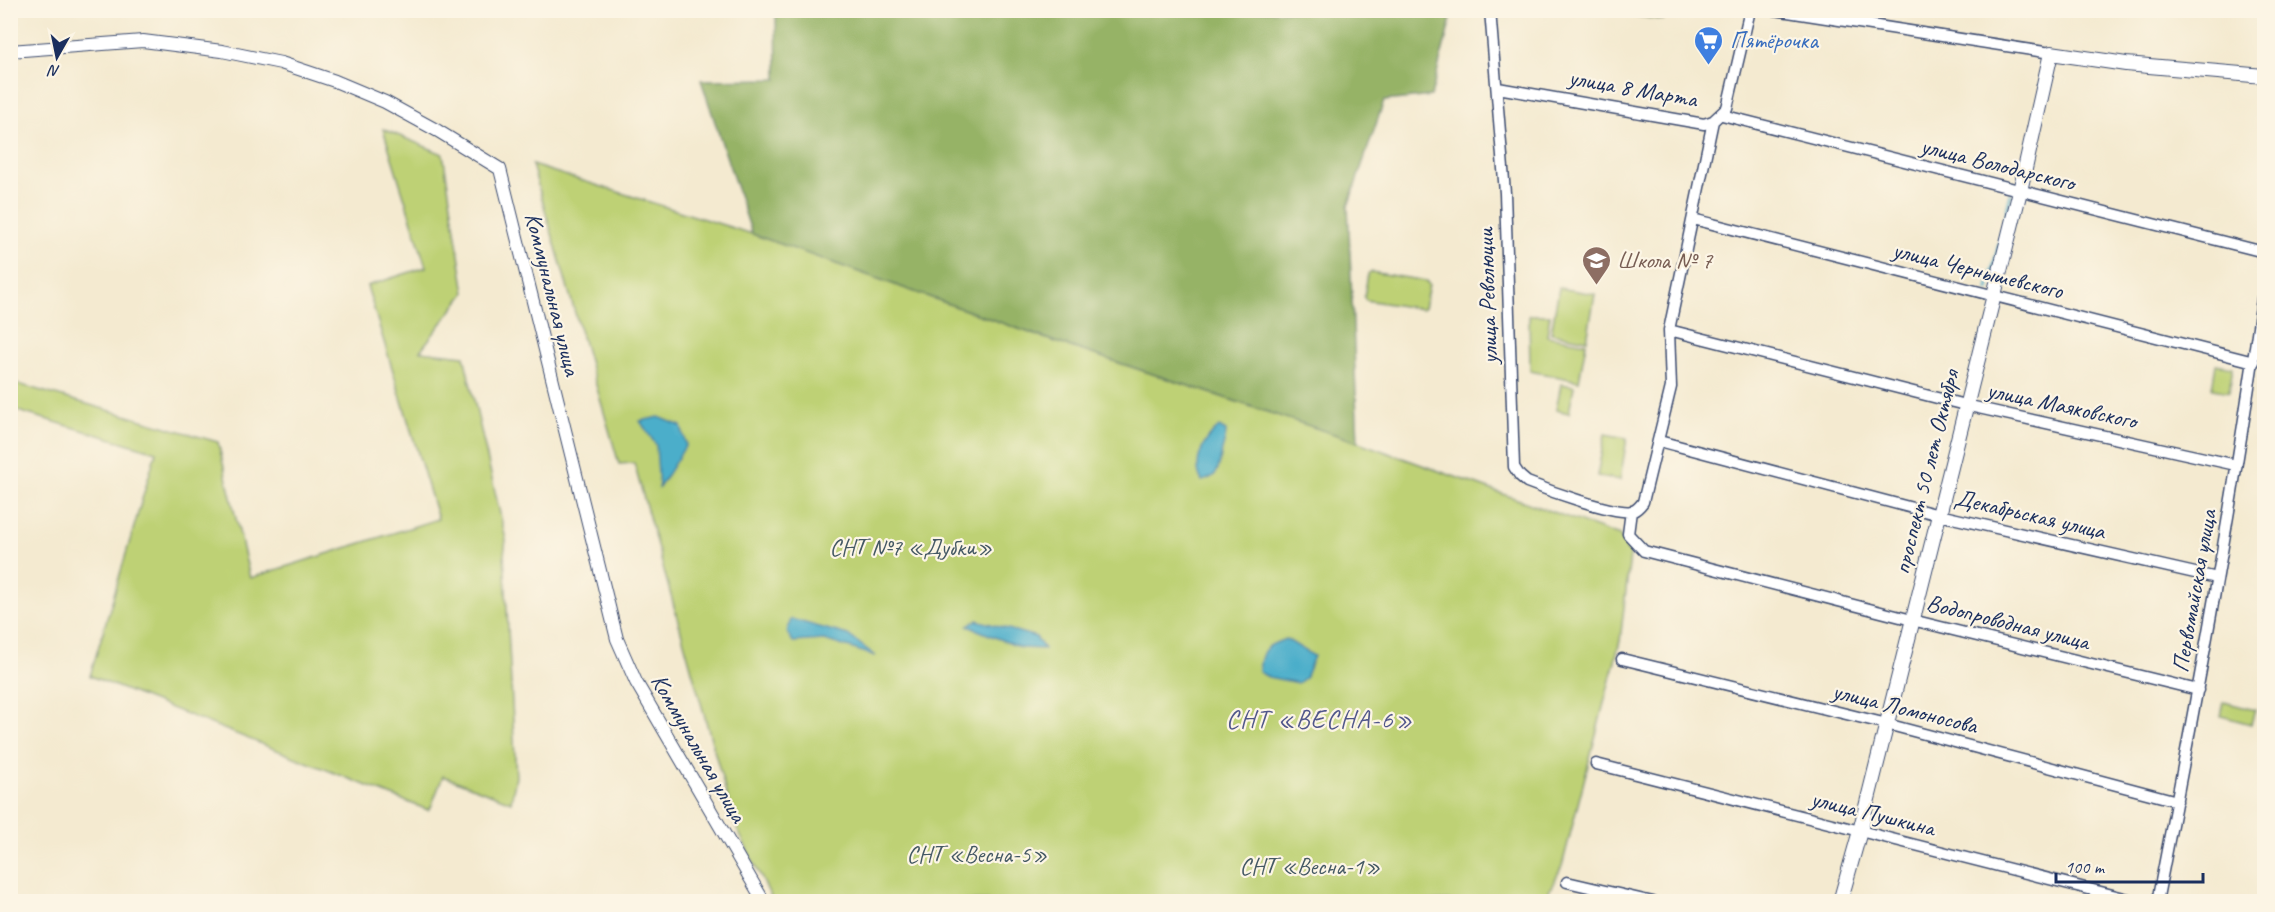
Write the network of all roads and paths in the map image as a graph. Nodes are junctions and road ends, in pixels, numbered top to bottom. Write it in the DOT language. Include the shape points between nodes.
graph roads {
  1 [pos="1490,10"];
  2 [pos="1750,10"];
  3 [pos="1775,10"];
  4 [pos="10,51"];
  5 [pos="2051,53"];
  6 [pos="2265,76"];
  7 [pos="1498,88"];
  8 [pos="1718,118"];
  9 [pos="2020,191"];
  10 [pos="1693,219"];
  11 [pos="2265,252"];
  12 [pos="2265,285"];
  13 [pos="1993,295"];
  14 [pos="1670,330"];
  15 [pos="2254,362"];
  16 [pos="1965,405"];
  17 [pos="1659,441"];
  18 [pos="2236,465"];
  19 [pos="1631,511"];
  20 [pos="1939,514"];
  21 [pos="2217,578"];
  22 [pos="1912,620"];
  23 [pos="1622,659"];
  24 [pos="2198,690"];
  25 [pos="1886,724"];
  26 [pos="1596,764"];
  27 [pos="2177,801"];
  28 [pos="1860,831"];
  29 [pos="1567,882"];
  30 [pos="764,902"];
  31 [pos="1653,902"];
  32 [pos="1840,902"];
  33 [pos="2140,902"];
  34 [pos="2157,902"];
  1 -- 7 [label="street, улица Революции"];
  2 -- 8 [label="street, улица 8 Марта" via="1727,108"];
  3 -- 5 [label="street"];
  4 -- 30 [label="street, Коммунальная улица" via="143,41 281,63 385,102 500,169 617,639 636,682"];
  5 -- 6 [label="main road"];
  5 -- 9 [label="main road, проспект 50 лет Октября"];
  7 -- 8 [label="street, улица 8 Марта" via="1704,124"];
  7 -- 19 [label="street, улица Революции" via="1514,467 1527,482 1615,510"];
  8 -- 9 [label="street, улица Володарского"];
  8 -- 10 [label="street"];
  9 -- 11 [label="street, улица Володарского"];
  9 -- 13 [label="main road, проспект 50 лет Октября"];
  10 -- 13 [label="street, улица Чернышевского"];
  10 -- 14 [label="street"];
  12 -- 15 [label="street, Первомайская улица"];
  13 -- 15 [label="street, улица Чернышевского"];
  13 -- 16 [label="main road, проспект 50 лет Октября"];
  14 -- 16 [label="street, улица Маяковского"];
  14 -- 17 [label="street" via="1671,387"];
  15 -- 18 [label="street, Первомайская улица"];
  16 -- 18 [label="street, улица Маяковского"];
  16 -- 20 [label="main road, проспект 50 лет Октября"];
  17 -- 19 [label="street" via="1643,502"];
  17 -- 20 [label="street, Декабрьская улица"];
  18 -- 21 [label="street, Первомайская улица"];
  19 -- 22 [label="street, Водопроводная улица" via="1628,534 1644,551"];
  20 -- 21 [label="street, Декабрьская улица"];
  20 -- 22 [label="main road, проспект 50 лет Октября"];
  21 -- 24 [label="street, Первомайская улица"];
  22 -- 24 [label="street, Водопроводная улица"];
  22 -- 25 [label="main road, проспект 50 лет Октября"];
  23 -- 25 [label="street, улица Ломоносова"];
  24 -- 27 [label="street, Первомайская улица"];
  25 -- 27 [label="street, улица Ломоносова"];
  25 -- 28 [label="main road, проспект 50 лет Октября"];
  26 -- 28 [label="street, улица Пушкина"];
  27 -- 34 [label="street, Первомайская улица"];
  28 -- 32 [label="main road, проспект 50 лет Октября"];
  28 -- 33 [label="street, улица Пушкина"];
  29 -- 31 [label="street"];
}
